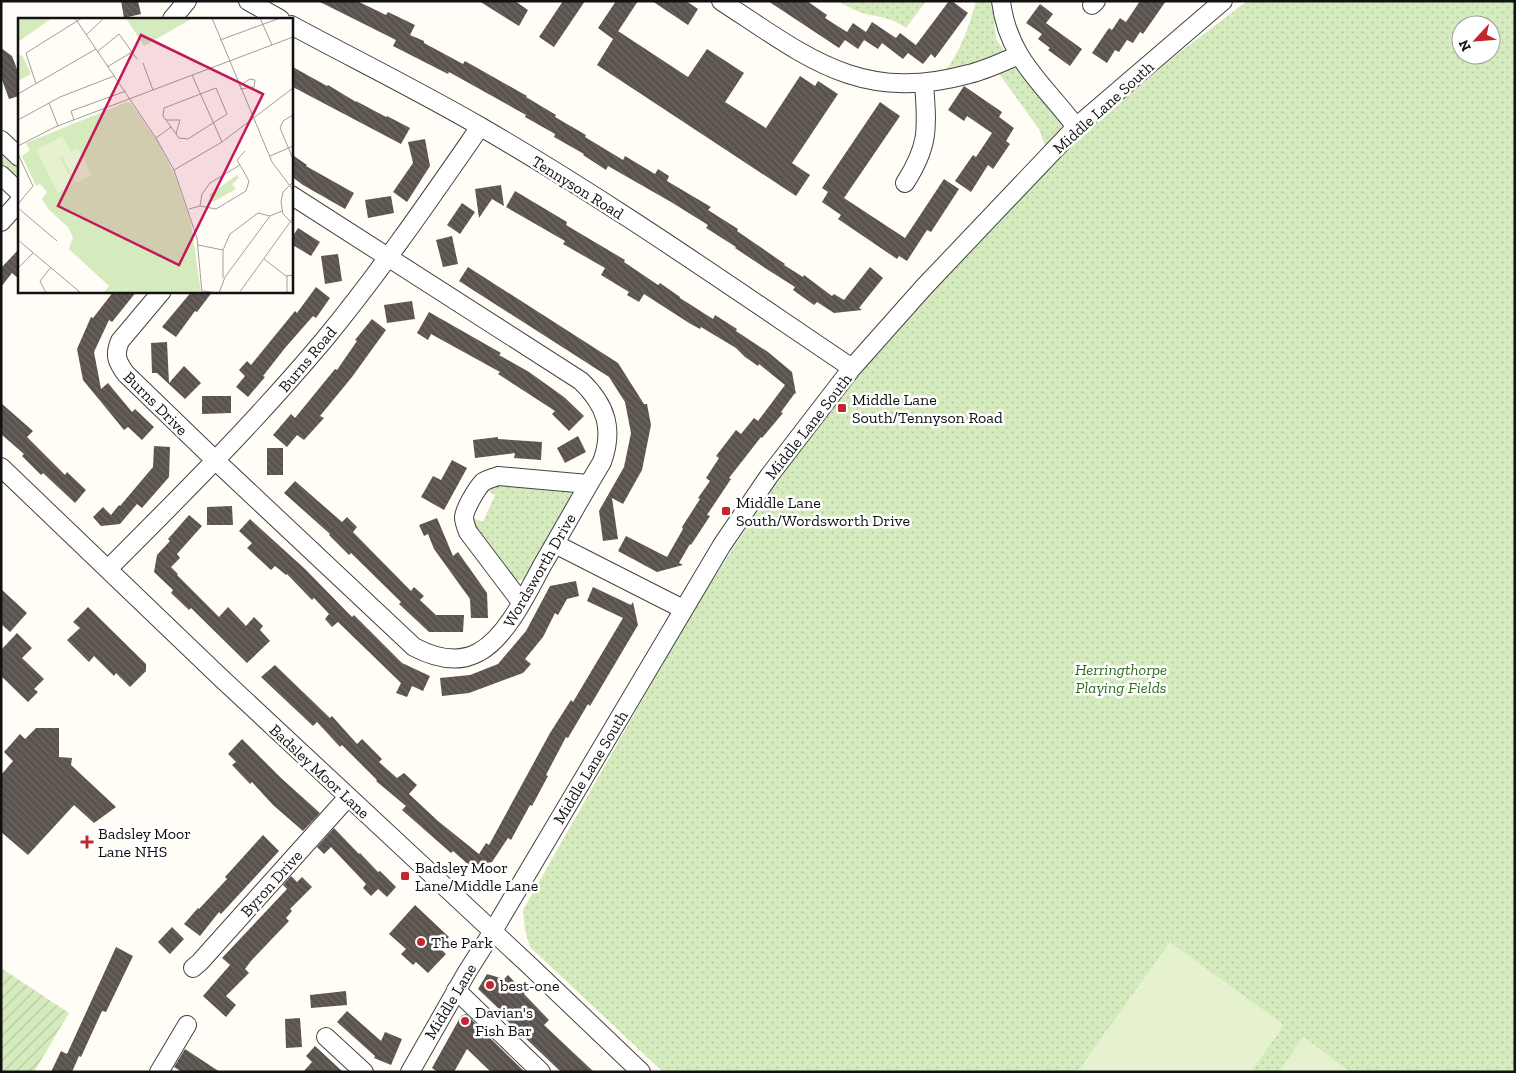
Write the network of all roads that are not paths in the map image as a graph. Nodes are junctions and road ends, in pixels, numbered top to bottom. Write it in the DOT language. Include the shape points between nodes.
graph roads {
  1 [pos="187,1"];
  2 [pos="248,1"];
  3 [pos="721,1"];
  4 [pos="1001,1"];
  5 [pos="1224,1"];
  6 [pos="173,18"];
  7 [pos="278,18"];
  8 [pos="292,26"];
  9 [pos="1019,55"];
  10 [pos="924,83"];
  11 [pos="1076,126"];
  12 [pos="480,127"];
  13 [pos="1,140"];
  14 [pos="18,157"];
  15 [pos="1,175"];
  16 [pos="905,183"];
  17 [pos="18,191"];
  18 [pos="292,196"];
  19 [pos="18,203"];
  20 [pos="1,222"];
  21 [pos="389,258"];
  22 [pos="161,292"];
  23 [pos="852,368"];
  24 [pos="216,461"];
  25 [pos="1,467"];
  26 [pos="588,484"];
  27 [pos="555,544"];
  28 [pos="108,569"];
  29 [pos="521,602"];
  30 [pos="683,609"];
  31 [pos="348,797"];
  32 [pos="493,931"];
  33 [pos="193,968"];
  34 [pos="456,990"];
  35 [pos="187,1025"];
  36 [pos="326,1037"];
  37 [pos="159,1072"];
  38 [pos="364,1072"];
  39 [pos="410,1072"];
  40 [pos="541,1072"];
  41 [pos="641,1072"];
  1 -- 6 [label="street"];
  2 -- 7 [label="street"];
  3 -- 10 [label="street" via="822,65 848,76 880,82"];
  4 -- 9 [label="street" via="1004,23"];
  5 -- 11 [label="street, Middle Lane South"];
  8 -- 12 [label="street, Tennyson Road"];
  9 -- 10 [label="street" via="970,74"];
  9 -- 11 [label="street" via="1037,82"];
  10 -- 16 [label="street" via="924,145"];
  11 -- 23 [label="street, Middle Lane South"];
  12 -- 21 [label="street, Burns Road"];
  12 -- 23 [label="street, Tennyson Road" via="668,243"];
  13 -- 14 [label="street"];
  15 -- 17 [label="street"];
  18 -- 21 [label="street"];
  19 -- 20 [label="street"];
  21 -- 24 [label="street, Burns Road" via="324,340"];
  21 -- 26 [label="street, Wordsworth Drive" via="582,381 593,393 601,405 608,433 602,462"];
  22 -- 24 [label="street, Burns Drive" via="120,341 116,359 126,374"];
  23 -- 30 [label="street, Middle Lane South" via="769,476"];
  24 -- 28 [label="street, Burns Road"];
  24 -- 29 [label="street, Wordsworth Drive" via="414,647 452,659 478,653 500,635"];
  25 -- 28 [label="street, Badsley Moor Lane"];
  26 -- 27 [label="street, Wordsworth Drive"];
  26 -- 29 [label="street" via="498,476 482,484 472,498 464,515 464,524"];
  27 -- 29 [label="street, Wordsworth Drive"];
  27 -- 30 [label="street"];
  28 -- 31 [label="street, Badsley Moor Lane"];
  30 -- 32 [label="street, Middle Lane South"];
  31 -- 32 [label="street, Badsley Moor Lane"];
  31 -- 33 [label="street, Byron Drive"];
  32 -- 34 [label="street, Middle Lane"];
  32 -- 41 [label="street, Badsley Moor Lane"];
  34 -- 39 [label="street, Middle Lane"];
  34 -- 40 [label="street"];
  35 -- 37 [label="street"];
  36 -- 38 [label="street"];
}
